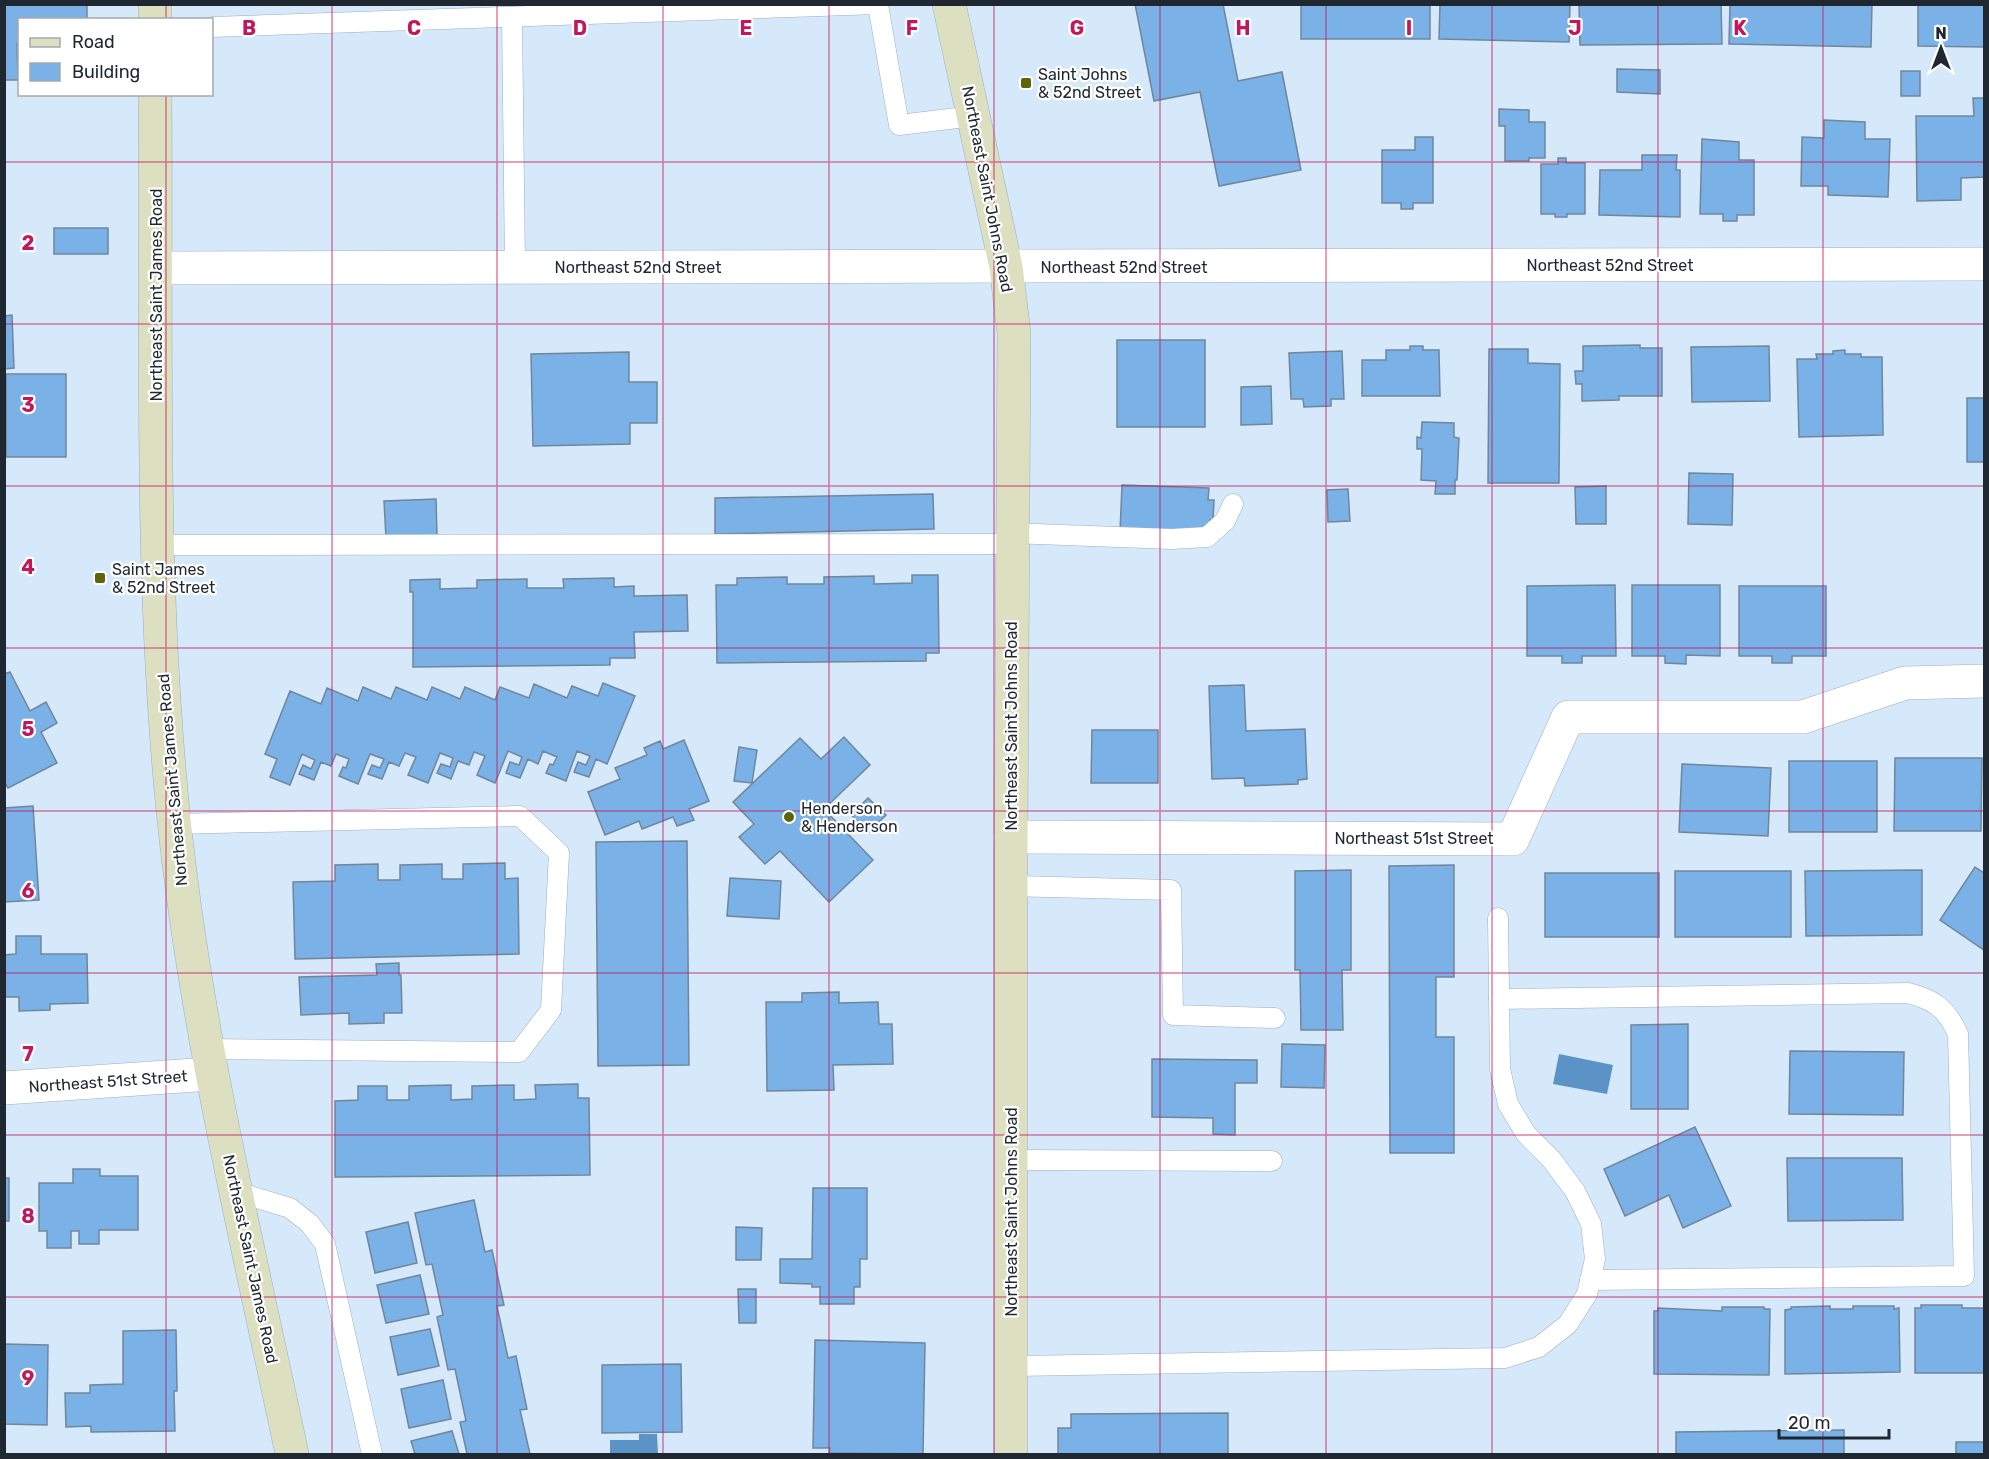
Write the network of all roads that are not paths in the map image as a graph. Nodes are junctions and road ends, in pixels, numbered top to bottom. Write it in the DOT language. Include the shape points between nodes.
graph roads {
  1 [pos="949,4"];
  2 [pos="878,5"];
  3 [pos="512,17"];
  4 [pos="213,27"];
  5 [pos="155,96"];
  6 [pos="974,116"];
  7 [pos="1984,264"];
  8 [pos="1006,267"];
  9 [pos="156,268"];
  10 [pos="515,268"];
  11 [pos="1233,504"];
  12 [pos="1012,539"];
  13 [pos="157,545"];
  14 [pos="1984,681"];
  15 [pos="174,824"];
  16 [pos="1011,837"];
  17 [pos="1011,886"];
  18 [pos="1497,918"];
  19 [pos="1499,999"];
  20 [pos="1275,1018"];
  21 [pos="209,1061"];
  22 [pos="4,1088"];
  23 [pos="1011,1160"];
  24 [pos="1272,1161"];
  25 [pos="237,1192"];
  26 [pos="1590,1280"];
  27 [pos="1011,1366"];
  28 [pos="292,1455"];
  29 [pos="372,1455"];
  30 [pos="1011,1455"];
  1 -- 6 [label="main road, Northeast Saint Johns Road"];
  2 -- 3 [label="lane"];
  2 -- 6 [label="lane" via="899,125"];
  3 -- 4 [label="lane"];
  3 -- 10 [label="lane"];
  5 -- 9 [label="main road, Northeast Saint James Road"];
  6 -- 8 [label="main road, Northeast Saint Johns Road"];
  7 -- 8 [label="street, Northeast 52nd Street"];
  8 -- 10 [label="street, Northeast 52nd Street"];
  8 -- 12 [label="main road, Northeast Saint Johns Road" via="1014,333"];
  9 -- 10 [label="street, Northeast 52nd Street"];
  9 -- 13 [label="main road, Northeast Saint James Road"];
  11 -- 12 [label="lane" via="1225,521 1208,537"];
  12 -- 13 [label="lane"];
  12 -- 16 [label="main road, Northeast Saint Johns Road"];
  13 -- 15 [label="main road, Northeast Saint James Road" via="161,673"];
  14 -- 16 [label="street, Northeast 51st Street" via="1905,683 1803,717 1568,717 1513,838"];
  15 -- 21 [label="main road, Northeast Saint James Road"];
  15 -- 21 [label="lane" via="520,816 559,853 550,1010 519,1052"];
  16 -- 17 [label="main road, Northeast Saint Johns Road"];
  17 -- 20 [label="lane" via="1171,890 1173,1015"];
  17 -- 23 [label="main road, Northeast Saint Johns Road"];
  18 -- 19 [label="lane"];
  19 -- 26 [label="lane" via="1500,1069 1508,1104 1526,1134 1575,1191 1591,1224 1595,1259"];
  19 -- 26 [label="lane" via="1908,993 1940,1006 1958,1034 1964,1276"];
  21 -- 22 [label="street, Northeast 51st Street"];
  21 -- 25 [label="main road, Northeast Saint James Road"];
  23 -- 24 [label="lane"];
  23 -- 27 [label="main road, Northeast Saint Johns Road"];
  25 -- 28 [label="main road, Northeast Saint James Road"];
  25 -- 29 [label="lane" via="290,1208 310,1224 325,1244"];
  26 -- 27 [label="lane" via="1587,1294 1568,1324 1539,1347 1505,1358"];
  27 -- 30 [label="main road, Northeast Saint Johns Road"];
}
